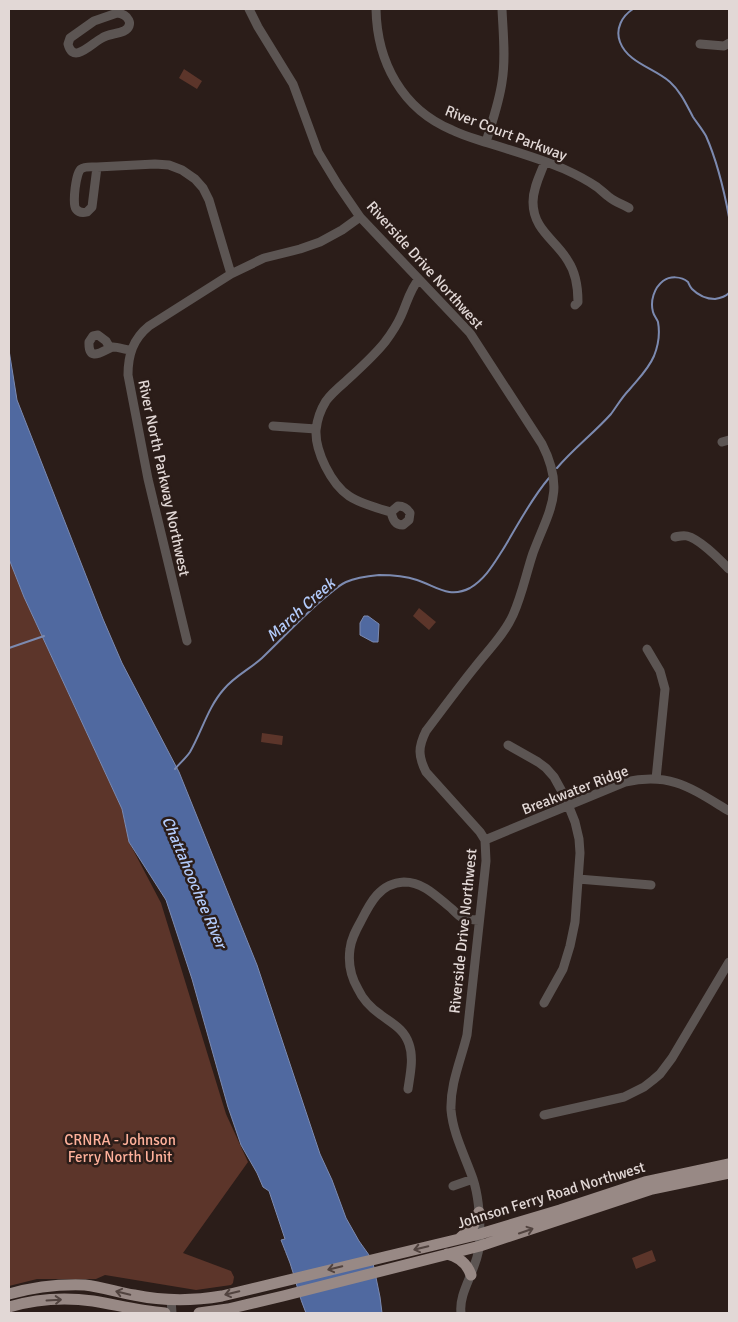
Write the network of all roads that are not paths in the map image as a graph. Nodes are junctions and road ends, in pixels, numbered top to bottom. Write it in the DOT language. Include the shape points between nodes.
graph roads {
  1 [pos="94,9"];
  2 [pos="249,9"];
  3 [pos="376,9"];
  4 [pos="502,9"];
  5 [pos="98,19"];
  6 [pos="729,43"];
  7 [pos="700,44"];
  8 [pos="486,142"];
  9 [pos="545,162"];
  10 [pos="97,167"];
  11 [pos="629,208"];
  12 [pos="360,217"];
  13 [pos="231,274"];
  14 [pos="419,278"];
  15 [pos="575,304"];
  16 [pos="110,348"];
  17 [pos="131,350"];
  18 [pos="273,426"];
  19 [pos="316,429"];
  20 [pos="391,512"];
  21 [pos="675,536"];
  22 [pos="729,569"];
  23 [pos="187,641"];
  24 [pos="647,649"];
  25 [pos="508,745"];
  26 [pos="656,779"];
  27 [pos="568,806"];
  28 [pos="729,809"];
  29 [pos="485,840"];
  30 [pos="578,879"];
  31 [pos="651,885"];
  32 [pos="479,920"];
  33 [pos="729,962"];
  34 [pos="544,1003"];
  35 [pos="408,1090"];
  36 [pos="544,1116"];
  37 [pos="729,1164"];
  38 [pos="729,1173"];
  39 [pos="473,1179"];
  40 [pos="453,1186"];
  41 [pos="479,1212"];
  42 [pos="505,1227"];
  43 [pos="480,1234"];
  44 [pos="459,1239"];
  45 [pos="480,1246"];
  46 [pos="447,1254"];
  47 [pos="471,1275"];
  48 [pos="9,1294"];
  49 [pos="171,1299"];
  50 [pos="9,1308"];
  51 [pos="165,1313"];
  52 [pos="172,1313"];
  53 [pos="199,1313"];
  54 [pos="460,1313"];
  1 -- 5 [label="street"];
  2 -- 12 [label="street, Riverside Drive Northwest" via="293,84 326,167"];
  3 -- 8 [label="street, River Court Parkway" via="384,58 409,100 435,122"];
  4 -- 8 [label="street" via="504,62 500,97"];
  5 -- 5 [label="street" via="70,38 71,51 81,52 103,37 124,31 129,24 123,13"];
  6 -- 7 [label="street" via="724,46"];
  8 -- 9 [label="street, River Court Parkway"];
  9 -- 11 [label="street, River Court Parkway" via="581,178"];
  9 -- 15 [label="street" via="534,192 534,212 541,229 563,252 573,269 578,291"];
  10 -- 10 [label="street" via="92,207 87,212 80,212 74,204 78,172 82,168"];
  10 -- 13 [label="street" via="169,165 195,179 209,200"];
  12 -- 13 [label="street, River North Parkway Northwest" via="320,242 264,258"];
  12 -- 14 [label="street, Riverside Drive Northwest"];
  13 -- 17 [label="street, River North Parkway Northwest" via="149,326"];
  14 -- 19 [label="street" via="393,330 370,359 333,393 319,415"];
  14 -- 29 [label="street, Riverside Drive Northwest" via="470,333 542,444 554,479 550,512 512,616 421,741 420,753 426,772 474,823"];
  16 -- 17 [label="street"];
  17 -- 23 [label="street, River North Parkway Northwest" via="128,375 148,479"];
  18 -- 19 [label="street"];
  19 -- 20 [label="street" via="322,457 339,488 360,502"];
  21 -- 22 [label="street" via="694,538"];
  24 -- 26 [label="street" via="660,671 665,689"];
  25 -- 27 [label="street" via="546,768 560,786"];
  26 -- 27 [label="street, Breakwater Ridge" via="625,782"];
  26 -- 28 [label="street, Breakwater Ridge" via="687,786"];
  27 -- 29 [label="street, Breakwater Ridge"];
  27 -- 30 [label="street" via="576,822 579,839"];
  29 -- 32 [label="street, Riverside Drive Northwest" via="486,861"];
  30 -- 31 [label="street"];
  30 -- 34 [label="street" via="570,946"];
  32 -- 35 [label="street" via="460,917 423,886 401,882 388,886 375,896 353,935 349,960 357,989 373,1009 400,1028 409,1044 412,1059"];
  32 -- 39 [label="street, Riverside Drive Northwest" via="467,1035 456,1073 451,1110 456,1136"];
  33 -- 36 [label="street" via="672,1058 653,1080 624,1097"];
  37 -- 42 [label="main road, Johnson Ferry Road Northwest" via="645,1182"];
  45 -- 38 [label="main road, Johnson Ferry Road Northwest, one-way" via="652,1189"];
  39 -- 40 [label="street"];
  39 -- 41 [label="street, Riverside Drive Northwest"];
  41 -- 42 [label="main road" via="489,1222"];
  41 -- 43 [label="street, Riverside Drive Northwest"];
  41 -- 44 [label="main road" via="473,1226"];
  42 -- 43 [label="main road, Johnson Ferry Road Northwest"];
  43 -- 44 [label="main road, Johnson Ferry Road Northwest"];
  43 -- 45 [label="street, Riverside Drive Northwest"];
  44 -- 49 [label="main road, Johnson Ferry Road Northwest, one-way" via="215,1297"];
  45 -- 46 [label="main road, Johnson Ferry Road Northwest"];
  45 -- 47 [label="street, Riverside Drive Northwest"];
  46 -- 47 [label="main road" via="464,1262"];
  46 -- 53 [label="main road, Johnson Ferry Road Northwest" via="283,1296"];
  47 -- 54 [label="street, Riverside Drive Northwest"];
  49 -- 48 [label="main road, Johnson Ferry Road Northwest, one-way" via="73,1285 45,1286"];
  49 -- 52 [label="street"];
  50 -- 51 [label="main road, one-way" via="69,1299"];
}
